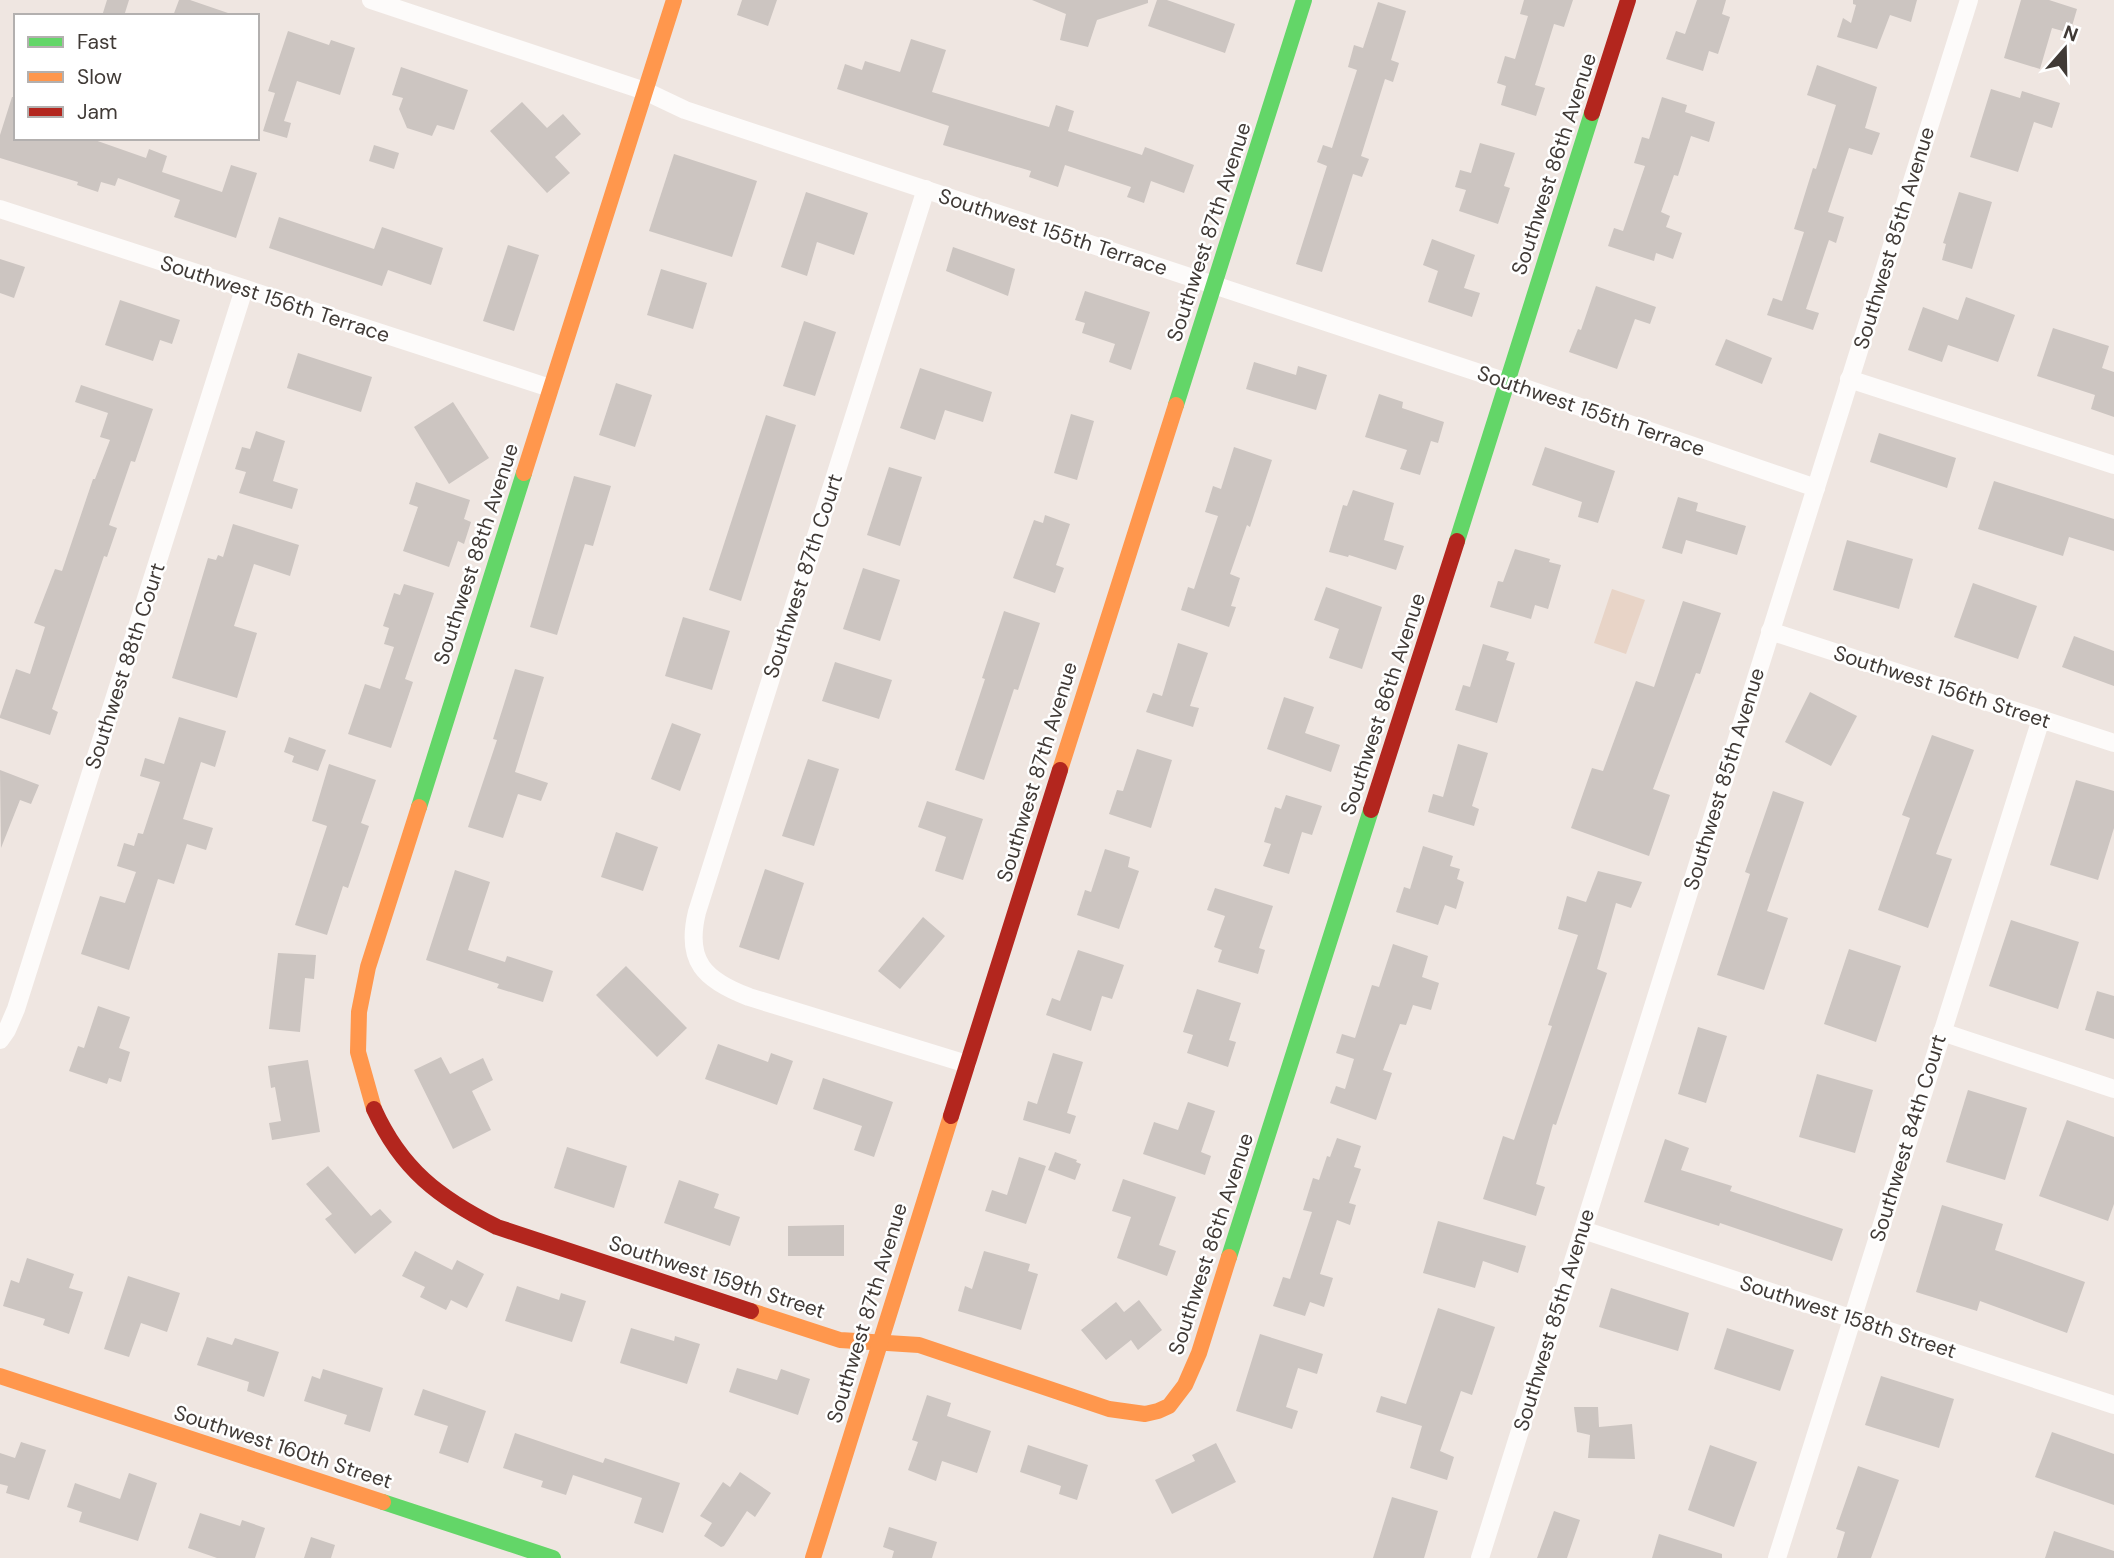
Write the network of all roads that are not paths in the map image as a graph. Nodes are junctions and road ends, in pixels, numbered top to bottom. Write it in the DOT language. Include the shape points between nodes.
graph roads {
  1 [pos="371,0"];
  2 [pos="674,0"];
  3 [pos="1304,0"];
  4 [pos="1628,0"];
  5 [pos="1969,0"];
  6 [pos="645,91"];
  7 [pos="926,189"];
  8 [pos="0,209"];
  9 [pos="1214,286"];
  10 [pos="244,289"];
  11 [pos="1849,379"];
  12 [pos="1507,382"];
  13 [pos="550,388"];
  14 [pos="2114,465"];
  15 [pos="1816,488"];
  16 [pos="1770,631"];
  17 [pos="2041,719"];
  18 [pos="2114,743"];
  19 [pos="1942,1032"];
  20 [pos="0,1040"];
  21 [pos="967,1063"];
  22 [pos="2114,1089"];
  23 [pos="380,1124"];
  24 [pos="1583,1230"];
  25 [pos="1852,1318"];
  26 [pos="879,1342"];
  27 [pos="0,1376"];
  28 [pos="2114,1405"];
  29 [pos="1161,1410"];
  30 [pos="553,1558"];
  31 [pos="813,1558"];
  32 [pos="1480,1558"];
  33 [pos="1777,1558"];
  1 -- 6 [label="street, Southwest 155th Terrace"];
  2 -- 6 [label="street, Southwest 88th Avenue"];
  3 -- 9 [label="street, Southwest 87th Avenue"];
  4 -- 12 [label="street, Southwest 86th Avenue"];
  5 -- 11 [label="street, Southwest 85th Avenue"];
  6 -- 7 [label="street, Southwest 155th Terrace" via="685,110"];
  6 -- 13 [label="street, Southwest 88th Avenue"];
  7 -- 9 [label="street, Southwest 155th Terrace"];
  7 -- 21 [label="street, Southwest 87th Court" via="697,912 692,944 699,965 737,993"];
  8 -- 10 [label="street, Southwest 156th Terrace"];
  9 -- 12 [label="street, Southwest 155th Terrace"];
  9 -- 21 [label="street, Southwest 87th Avenue"];
  10 -- 13 [label="street, Southwest 156th Terrace"];
  10 -- 20 [label="street, Southwest 88th Court" via="16,1009"];
  11 -- 14 [label="street"];
  11 -- 15 [label="street, Southwest 85th Avenue"];
  12 -- 15 [label="street, Southwest 155th Terrace"];
  12 -- 29 [label="street, Southwest 86th Avenue" via="1199,1353 1183,1392"];
  13 -- 23 [label="street, Southwest 88th Avenue" via="365,979 357,1035 365,1083"];
  15 -- 16 [label="street, Southwest 85th Avenue"];
  16 -- 17 [label="street, Southwest 156th Street"];
  16 -- 24 [label="street, Southwest 85th Avenue"];
  17 -- 18 [label="street, Southwest 156th Street"];
  17 -- 19 [label="street, Southwest 84th Court"];
  19 -- 22 [label="street"];
  19 -- 25 [label="street, Southwest 84th Court"];
  21 -- 26 [label="street, Southwest 87th Avenue"];
  23 -- 26 [label="street, Southwest 159th Street" via="404,1163 426,1185 497,1227 841,1340"];
  24 -- 25 [label="street, Southwest 158th Street"];
  24 -- 32 [label="street, Southwest 85th Avenue"];
  25 -- 28 [label="street, Southwest 158th Street"];
  25 -- 33 [label="street, Southwest 84th Court"];
  26 -- 29 [label="street, Southwest 159th Street" via="919,1345 1128,1414"];
  26 -- 31 [label="street, Southwest 87th Avenue"];
  27 -- 30 [label="street, Southwest 160th Street"];
}
